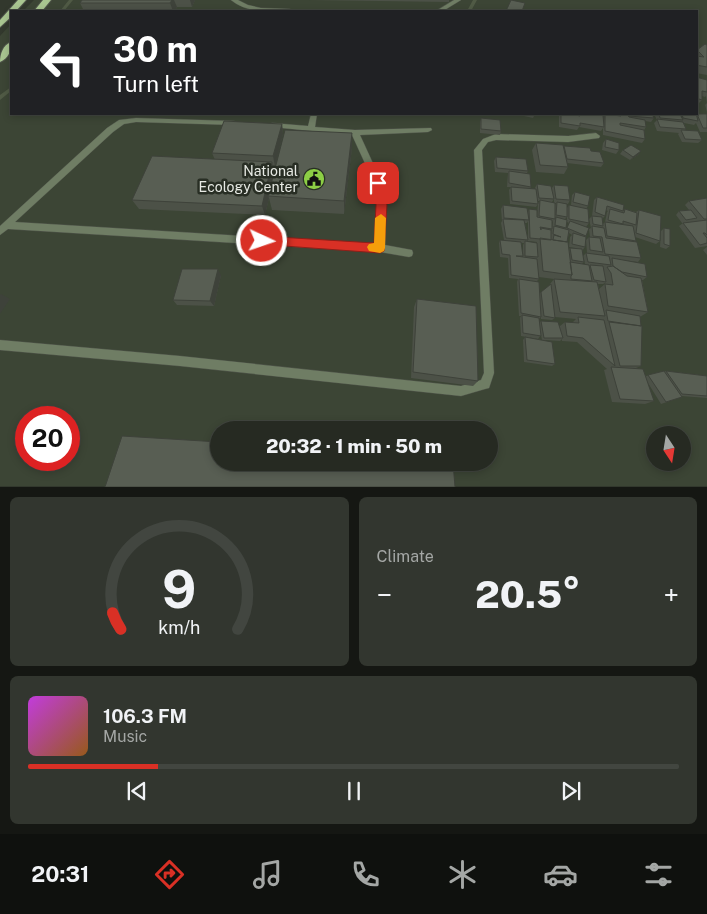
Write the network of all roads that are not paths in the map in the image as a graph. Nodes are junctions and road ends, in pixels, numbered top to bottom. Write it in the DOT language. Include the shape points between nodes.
graph roads {
  1 [pos="22,0"];
  2 [pos="47,0"];
  3 [pos="234,0"];
  4 [pos="458,0"];
  5 [pos="14,10"];
  6 [pos="39,10"];
  7 [pos="279,10"];
  8 [pos="441,10"];
  9 [pos="10,14"];
  10 [pos="0,25"];
  11 [pos="10,46"];
  12 [pos="0,59"];
  13 [pos="314,115"];
  14 [pos="242,124"];
  15 [pos="262,124"];
  16 [pos="311,127"];
  17 [pos="428,130"];
  18 [pos="355,133"];
  19 [pos="596,136"];
  20 [pos="3,228"];
  21 [pos="380,248"];
  22 [pos="409,253"];
  23 [pos="0,345"];
  1 -- 5 [label="main road"];
  2 -- 6 [label="main road"];
  3 -- 7 [label="lane" via="256,8"];
  4 -- 8 [label="lane"];
  9 -- 10 [label="main road"];
  11 -- 12 [label="main road"];
  13 -- 16 [label="lane"];
  14 -- 20 [label="lane" via="163,119 122,122"];
  15 -- 16 [label="lane"];
  16 -- 18 [label="lane"];
  17 -- 18 [label="lane"];
  18 -- 21 [label="lane" via="378,183 382,205"];
  19 -- 23 [label="lane" via="568,139 496,137 481,143 478,150 489,373 485,384 473,389 461,391"];
  20 -- 21 [label="lane"];
  21 -- 22 [label="lane"];
}
